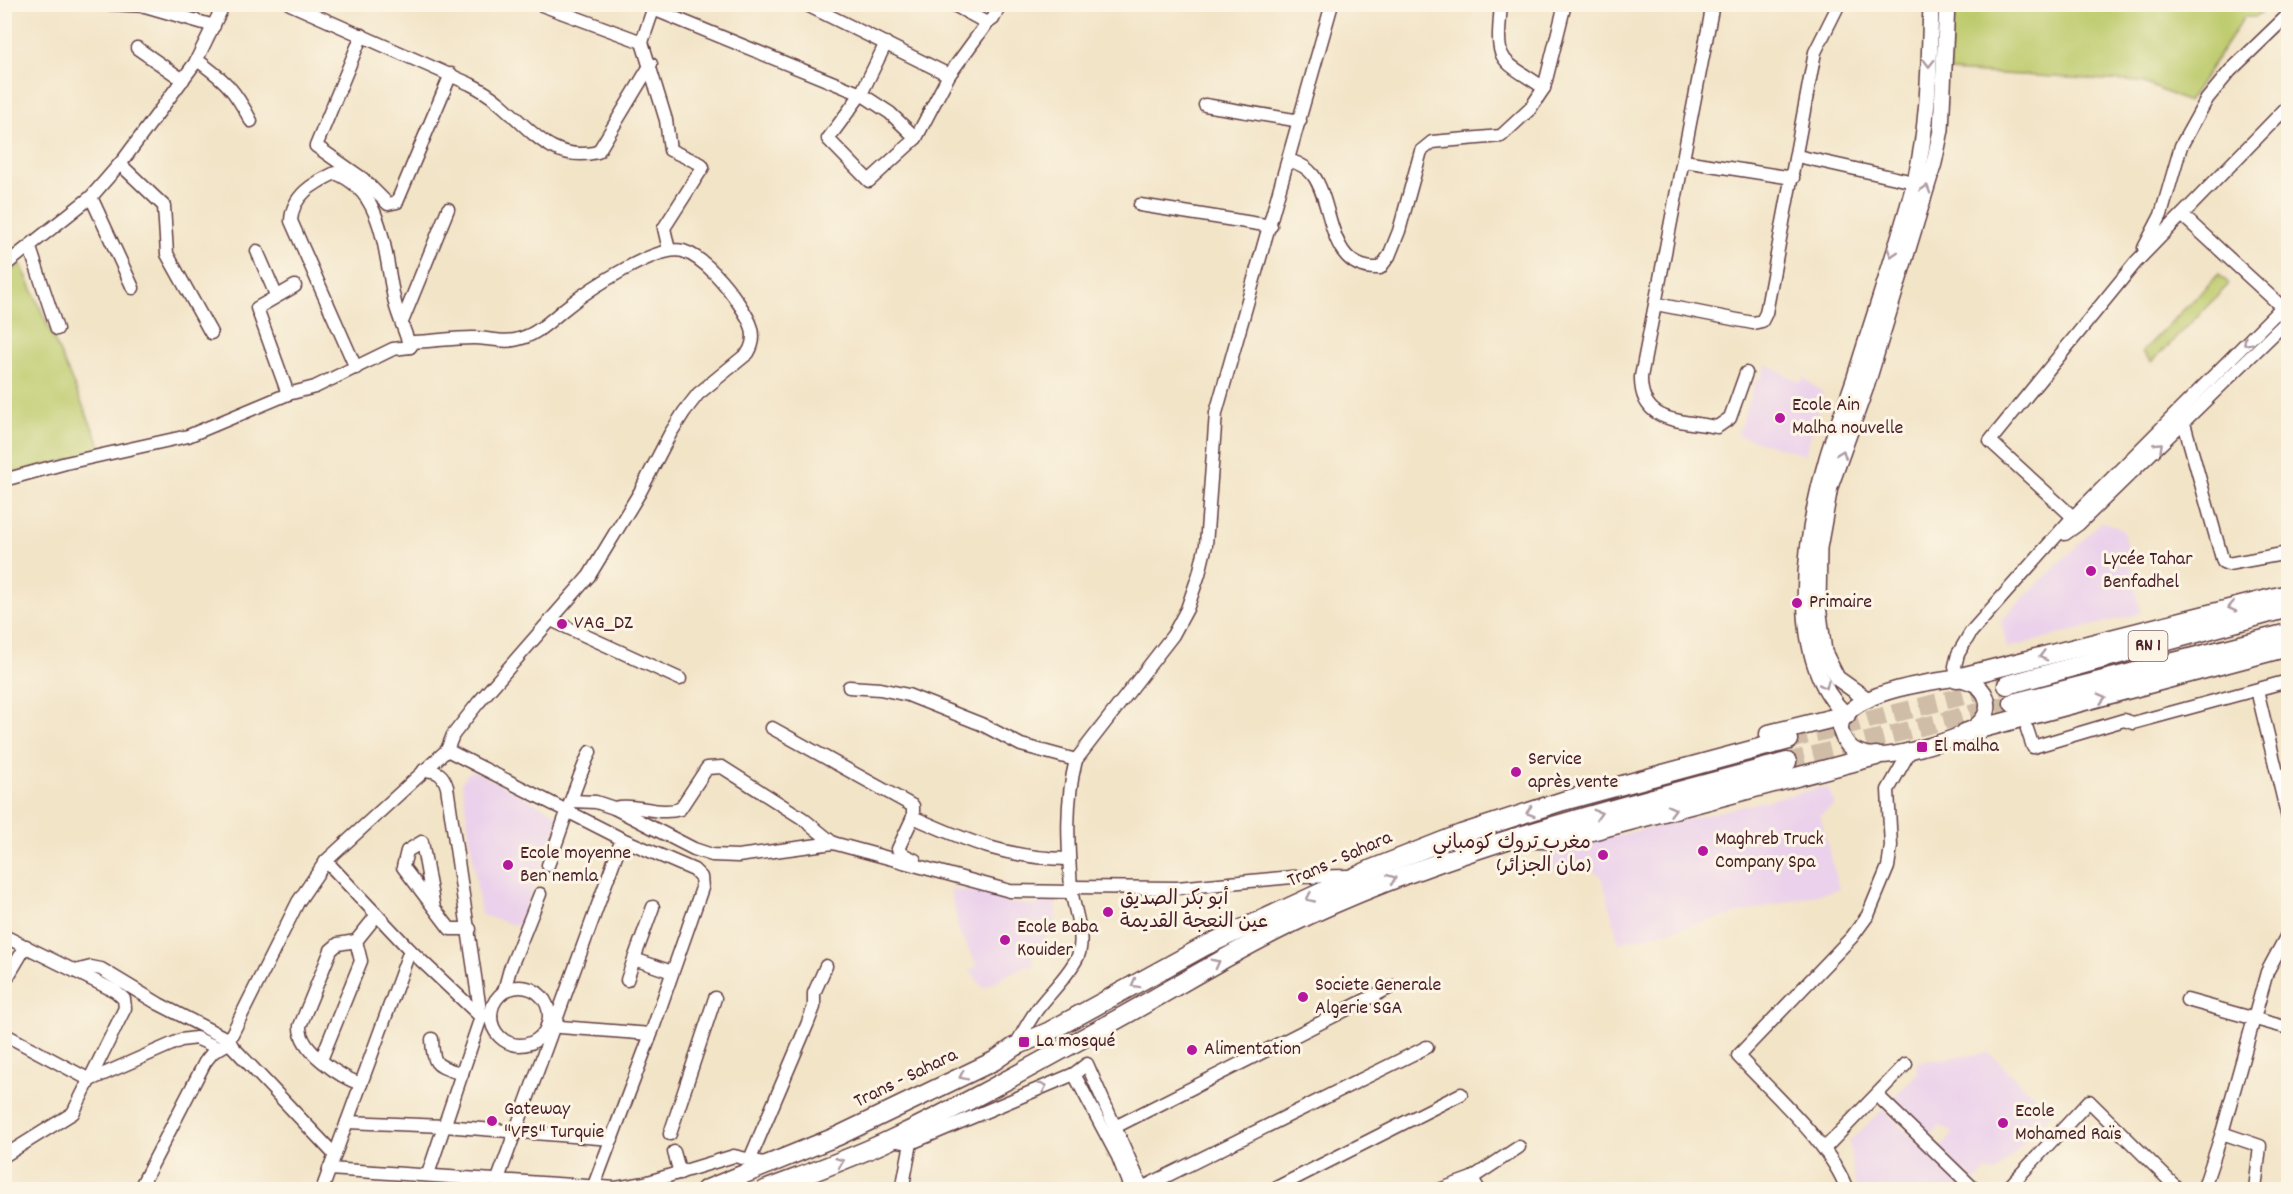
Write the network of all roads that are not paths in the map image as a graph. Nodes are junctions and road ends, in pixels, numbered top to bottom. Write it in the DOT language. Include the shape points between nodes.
graph roads {
  1 [pos="110,4"];
  2 [pos="224,4"];
  3 [pos="290,4"];
  4 [pos="539,4"];
  5 [pos="805,4"];
  6 [pos="952,4"];
  7 [pos="1000,4"];
  8 [pos="1332,4"];
  9 [pos="1501,4"];
  10 [pos="1565,4"];
  11 [pos="1713,4"];
  12 [pos="1839,4"];
  13 [pos="1931,4"];
  14 [pos="1947,4"];
  15 [pos="654,7"];
  16 [pos="2289,15"];
  17 [pos="987,23"];
  18 [pos="214,26"];
  19 [pos="362,35"];
  20 [pos="642,42"];
  21 [pos="886,43"];
  22 [pos="137,48"];
  23 [pos="197,60"];
  24 [pos="651,64"];
  25 [pos="451,74"];
  26 [pos="949,75"];
  27 [pos="183,80"];
  28 [pos="1544,88"];
  29 [pos="861,94"];
  30 [pos="1205,105"];
  31 [pos="2287,112"];
  32 [pos="251,121"];
  33 [pos="1300,121"];
  34 [pos="916,138"];
  35 [pos="1797,156"];
  36 [pos="1289,160"];
  37 [pos="1684,161"];
  38 [pos="120,164"];
  39 [pos="1792,178"];
  40 [pos="1914,182"];
  41 [pos="91,197"];
  42 [pos="1140,204"];
  43 [pos="447,209"];
  44 [pos="2182,215"];
  45 [pos="1270,226"];
  46 [pos="30,248"];
  47 [pos="669,250"];
  48 [pos="257,252"];
  49 [pos="2136,262"];
  50 [pos="4,266"];
  51 [pos="295,286"];
  52 [pos="133,288"];
  53 [pos="276,295"];
  54 [pos="1656,304"];
  55 [pos="2285,304"];
  56 [pos="402,322"];
  57 [pos="2288,326"];
  58 [pos="57,329"];
  59 [pos="211,333"];
  60 [pos="410,347"];
  61 [pos="356,368"];
  62 [pos="1746,374"];
  63 [pos="288,394"];
  64 [pos="2180,409"];
  65 [pos="2183,422"];
  66 [pos="4,480"];
  67 [pos="2073,518"];
  68 [pos="2054,542"];
  69 [pos="2289,553"];
  70 [pos="2289,594"];
  71 [pos="2289,608"];
  72 [pos="551,620"];
  73 [pos="2289,633"];
  74 [pos="2289,647"];
  75 [pos="1957,678"];
  76 [pos="680,679"];
  77 [pos="2289,681"];
  78 [pos="2007,685"];
  79 [pos="849,687"];
  80 [pos="2257,690"];
  81 [pos="1868,700"];
  82 [pos="2013,703"];
  83 [pos="1846,715"];
  84 [pos="772,728"];
  85 [pos="2027,729"];
  86 [pos="1964,733"];
  87 [pos="1789,740"];
  88 [pos="447,750"];
  89 [pos="1910,751"];
  90 [pos="590,752"];
  91 [pos="1876,756"];
  92 [pos="1076,760"];
  93 [pos="1787,762"];
  94 [pos="424,770"];
  95 [pos="1563,801"];
  96 [pos="570,807"];
  97 [pos="614,808"];
  98 [pos="913,817"];
  99 [pos="2289,818"];
  100 [pos="1512,838"];
  101 [pos="622,839"];
  102 [pos="833,843"];
  103 [pos="1069,859"];
  104 [pos="326,861"];
  105 [pos="548,865"];
  106 [pos="1357,876"];
  107 [pos="969,881"];
  108 [pos="1071,889"];
  109 [pos="540,894"];
  110 [pos="653,907"];
  111 [pos="434,908"];
  112 [pos="377,915"];
  113 [pos="470,929"];
  114 [pos="2289,933"];
  115 [pos="4,936"];
  116 [pos="356,941"];
  117 [pos="26,946"];
  118 [pos="411,950"];
  119 [pos="634,959"];
  120 [pos="826,966"];
  121 [pos="75,971"];
  122 [pos="672,972"];
  123 [pos="627,980"];
  124 [pos="4,983"];
  125 [pos="1393,986"];
  126 [pos="504,992"];
  127 [pos="715,998"];
  128 [pos="2187,1000"];
  129 [pos="486,1017"];
  130 [pos="2254,1018"];
  131 [pos="550,1026"];
  132 [pos="2289,1028"];
  133 [pos="4,1034"];
  134 [pos="651,1034"];
  135 [pos="432,1039"];
  136 [pos="227,1044"];
  137 [pos="1014,1047"];
  138 [pos="1427,1047"];
  139 [pos="321,1060"];
  140 [pos="1906,1064"];
  141 [pos="462,1074"];
  142 [pos="1074,1074"];
  143 [pos="90,1080"];
  144 [pos="361,1084"];
  145 [pos="1461,1094"];
  146 [pos="1877,1095"];
  147 [pos="347,1122"];
  148 [pos="444,1126"];
  149 [pos="1115,1127"];
  150 [pos="516,1132"];
  151 [pos="2222,1133"];
  152 [pos="670,1134"];
  153 [pos="612,1139"];
  154 [pos="892,1140"];
  155 [pos="911,1143"];
  156 [pos="1519,1147"];
  157 [pos="1824,1149"];
  158 [pos="674,1152"];
  159 [pos="335,1155"];
  160 [pos="4,1156"];
  161 [pos="759,1162"];
  162 [pos="329,1169"];
  163 [pos="680,1173"];
  164 [pos="428,1174"];
  165 [pos="1472,1178"];
  166 [pos="498,1179"];
  167 [pos="593,1188"];
  168 [pos="1139,1189"];
  169 [pos="139,1190"];
  170 [pos="322,1190"];
  171 [pos="705,1190"];
  172 [pos="765,1190"];
  173 [pos="902,1190"];
  174 [pos="1272,1190"];
  175 [pos="1440,1190"];
  176 [pos="1479,1190"];
  177 [pos="1847,1190"];
  178 [pos="1975,1190"];
  179 [pos="2006,1190"];
  180 [pos="2179,1190"];
  181 [pos="2203,1190"];
  182 [pos="2255,1190"];
  1 -- 18 [label="street" via="145,6"];
  2 -- 18 [label="street"];
  3 -- 19 [label="street"];
  4 -- 20 [label="street"];
  5 -- 21 [label="street"];
  6 -- 17 [label="street"];
  7 -- 17 [label="street"];
  8 -- 33 [label="street"];
  9 -- 28 [label="street" via="1498,40 1502,58"];
  10 -- 28 [label="street"];
  11 -- 37 [label="street"];
  12 -- 35 [label="street" via="1815,52"];
  13 -- 40 [label="main road, one-way" via="1929,94"];
  81 -- 14 [label="main road, one-way" via="1837,678 1824,652 1818,606 1819,548 1830,487 1867,384 1934,163 1941,130"];
  15 -- 20 [label="street"];
  15 -- 29 [label="street"];
  16 -- 49 [label="street" via="2230,70 2207,99 2181,146 2161,215"];
  17 -- 26 [label="street"];
  18 -- 23 [label="street"];
  19 -- 25 [label="street"];
  19 -- 25 [label="street" via="316,146 363,179 388,204 397,201"];
  20 -- 24 [label="street"];
  21 -- 26 [label="street"];
  21 -- 29 [label="street"];
  22 -- 27 [label="street"];
  23 -- 27 [label="street"];
  23 -- 32 [label="street" via="234,90"];
  24 -- 25 [label="street" via="598,152 583,155 559,152 496,100"];
  24 -- 47 [label="street" via="670,150 703,167 664,228"];
  26 -- 34 [label="street"];
  27 -- 38 [label="street"];
  28 -- 36 [label="street" via="1530,110 1501,136 1432,142 1421,151 1399,231 1380,268 1364,269 1353,264 1343,251 1313,175"];
  29 -- 34 [label="street" via="890,113"];
  29 -- 34 [label="street" via="828,138 866,180 871,181"];
  30 -- 33 [label="street"];
  31 -- 44 [label="street"];
  33 -- 36 [label="street"];
  35 -- 39 [label="street"];
  35 -- 40 [label="street"];
  36 -- 45 [label="street"];
  37 -- 39 [label="street"];
  37 -- 54 [label="street"];
  38 -- 41 [label="street"];
  38 -- 59 [label="street" via="164,206 167,254"];
  39 -- 54 [label="street" via="1762,321 1753,323"];
  40 -- 83 [label="main road, one-way" via="1827,458 1812,519 1806,579 1810,642 1827,690"];
  41 -- 46 [label="street"];
  41 -- 52 [label="street"];
  42 -- 45 [label="street"];
  43 -- 56 [label="street"];
  44 -- 49 [label="street"];
  44 -- 55 [label="street"];
  45 -- 92 [label="street" via="1216,413 1206,545 1187,609 1160,655"];
  46 -- 50 [label="street"];
  46 -- 58 [label="street"];
  47 -- 60 [label="street" via="588,291 525,338 511,342 474,338 414,342"];
  47 -- 72 [label="street" via="693,256 733,295 751,321 753,346 698,394 684,412 596,565"];
  48 -- 53 [label="street"];
  49 -- 67 [label="street" via="1990,441"];
  51 -- 53 [label="street"];
  53 -- 63 [label="street" via="258,305 256,311"];
  54 -- 62 [label="street" via="1641,377 1646,405 1667,417 1717,427 1730,418"];
  55 -- 57 [label="street"];
  55 -- 64 [label="street, one-way"];
  56 -- 60 [label="street"];
  56 -- 61 [label="street" via="374,209 356,183 345,176 335,173 315,183 295,203 291,221"];
  57 -- 65 [label="street"];
  60 -- 61 [label="street" via="393,349"];
  61 -- 63 [label="street" via="315,387"];
  63 -- 66 [label="street" via="188,436"];
  64 -- 65 [label="street"];
  64 -- 67 [label="street"];
  68 -- 65 [label="street, one-way" via="2079,524"];
  65 -- 69 [label="street" via="2223,562"];
  67 -- 68 [label="street"];
  68 -- 75 [label="street" via="1971,632 1958,654"];
  70 -- 75 [label="highway, one-way"];
  71 -- 78 [label="highway, RN 1"];
  72 -- 76 [label="street"];
  72 -- 88 [label="street" via="453,735"];
  73 -- 82 [label="highway, RN 1"];
  86 -- 74 [label="highway, one-way"];
  75 -- 81 [label="main road"];
  75 -- 86 [label="main road" via="1979,687 1988,706 1981,722"];
  77 -- 80 [label="street"];
  79 -- 92 [label="street" via="908,695 981,724 1021,745"];
  80 -- 85 [label="street" via="2133,723 2124,720 2033,747"];
  80 -- 99 [label="street"];
  81 -- 83 [label="main road"];
  83 -- 91 [label="main road" via="1841,723 1846,744 1860,753"];
  83 -- 95 [label="highway" via="1605,776"];
  84 -- 98 [label="street" via="913,806"];
  86 -- 89 [label="main road"];
  87 -- 95 [label="highway, Trans - Sahara"];
  88 -- 94 [label="street"];
  88 -- 96 [label="street"];
  89 -- 91 [label="main road"];
  89 -- 157 [label="street" via="1888,790 1888,867 1868,915 1852,937 1738,1056"];
  90 -- 96 [label="street" via="572,792"];
  100 -- 91 [label="highway, one-way" via="1561,839"];
  92 -- 103 [label="street" via="1070,784"];
  100 -- 93 [label="highway, Trans - Sahara, one-way"];
  94 -- 104 [label="street"];
  94 -- 113 [label="street" via="435,770 444,776"];
  95 -- 106 [label="highway, Trans - Sahara, one-way" via="1461,834"];
  96 -- 97 [label="street" via="596,802"];
  96 -- 101 [label="street"];
  96 -- 105 [label="street"];
  97 -- 102 [label="street" via="712,855 738,856"];
  97 -- 102 [label="street" via="627,805 662,811 680,809 707,768 713,766 802,818"];
  98 -- 103 [label="street" via="1002,852"];
  98 -- 107 [label="street" via="898,846 899,852"];
  154 -- 100 [label="highway, Trans - Sahara, one-way" via="1287,925 1395,877"];
  101 -- 122 [label="street" via="694,870 701,877 702,888"];
  101 -- 131 [label="street"];
  102 -- 107 [label="street"];
  103 -- 108 [label="street"];
  104 -- 112 [label="street"];
  104 -- 136 [label="street" via="298,903"];
  106 -- 108 [label="street" via="1292,877 1177,888"];
  106 -- 137 [label="highway, Trans - Sahara, one-way" via="1205,946"];
  107 -- 108 [label="street" via="1010,891"];
  108 -- 137 [label="street" via="1079,954"];
  109 -- 126 [label="street"];
  110 -- 119 [label="street"];
  111 -- 111 [label="street" via="403,867 406,851 422,842"];
  111 -- 113 [label="street" via="450,929"];
  112 -- 116 [label="street"];
  112 -- 118 [label="street"];
  113 -- 129 [label="street"];
  114 -- 130 [label="street" via="2267,972"];
  115 -- 117 [label="street"];
  116 -- 139 [label="street" via="362,961"];
  116 -- 139 [label="street" via="338,944 331,950 300,1026 302,1036"];
  117 -- 121 [label="street"];
  117 -- 124 [label="street"];
  118 -- 129 [label="street"];
  118 -- 144 [label="street"];
  119 -- 122 [label="street"];
  119 -- 123 [label="street"];
  120 -- 161 [label="street"];
  121 -- 136 [label="street" via="100,969"];
  121 -- 143 [label="street" via="124,999 124,1008"];
  122 -- 134 [label="street"];
  125 -- 149 [label="street"];
  126 -- 129 [label="street"];
  126 -- 131 [label="street" via="523,987 540,996"];
  127 -- 152 [label="street"];
  128 -- 130 [label="street"];
  129 -- 131 [label="street" via="497,1033 511,1043 529,1043"];
  129 -- 141 [label="street"];
  130 -- 132 [label="street"];
  130 -- 151 [label="street"];
  131 -- 134 [label="street"];
  131 -- 150 [label="street"];
  133 -- 143 [label="street"];
  134 -- 153 [label="street"];
  135 -- 141 [label="street" via="437,1065"];
  136 -- 143 [label="street" via="196,1038 181,1040"];
  136 -- 159 [label="street"];
  136 -- 169 [label="street" via="206,1062"];
  137 -- 161 [label="highway, Trans - Sahara, one-way" via="994,1061 838,1136"];
  138 -- 168 [label="street"];
  139 -- 144 [label="street" via="346,1079"];
  140 -- 146 [label="street"];
  141 -- 148 [label="street"];
  142 -- 149 [label="street" via="1087,1064"];
  155 -- 142 [label="street, one-way"];
  142 -- 168 [label="street" via="1118,1158"];
  143 -- 160 [label="street" via="73,1113"];
  144 -- 147 [label="street"];
  145 -- 174 [label="street"];
  146 -- 157 [label="street"];
  146 -- 178 [label="street"];
  147 -- 148 [label="street"];
  147 -- 159 [label="street"];
  148 -- 150 [label="street"];
  148 -- 164 [label="street"];
  149 -- 168 [label="street"];
  150 -- 153 [label="street"];
  150 -- 166 [label="street"];
  151 -- 181 [label="street"];
  151 -- 182 [label="street" via="2260,1146"];
  153 -- 167 [label="street"];
  154 -- 155 [label="street"];
  172 -- 154 [label="highway, Trans - Sahara, one-way"];
  155 -- 173 [label="street"];
  156 -- 165 [label="street"];
  157 -- 177 [label="street"];
  158 -- 163 [label="street"];
  159 -- 162 [label="street"];
  161 -- 163 [label="street" via="734,1156"];
  161 -- 171 [label="highway, Trans - Sahara"];
  162 -- 164 [label="street"];
  162 -- 170 [label="street"];
  163 -- 167 [label="street" via="616,1188"];
  164 -- 166 [label="street"];
  165 -- 175 [label="street"];
  165 -- 176 [label="street"];
  166 -- 167 [label="street"];
  179 -- 180 [label="street" via="2089,1101"];
}
